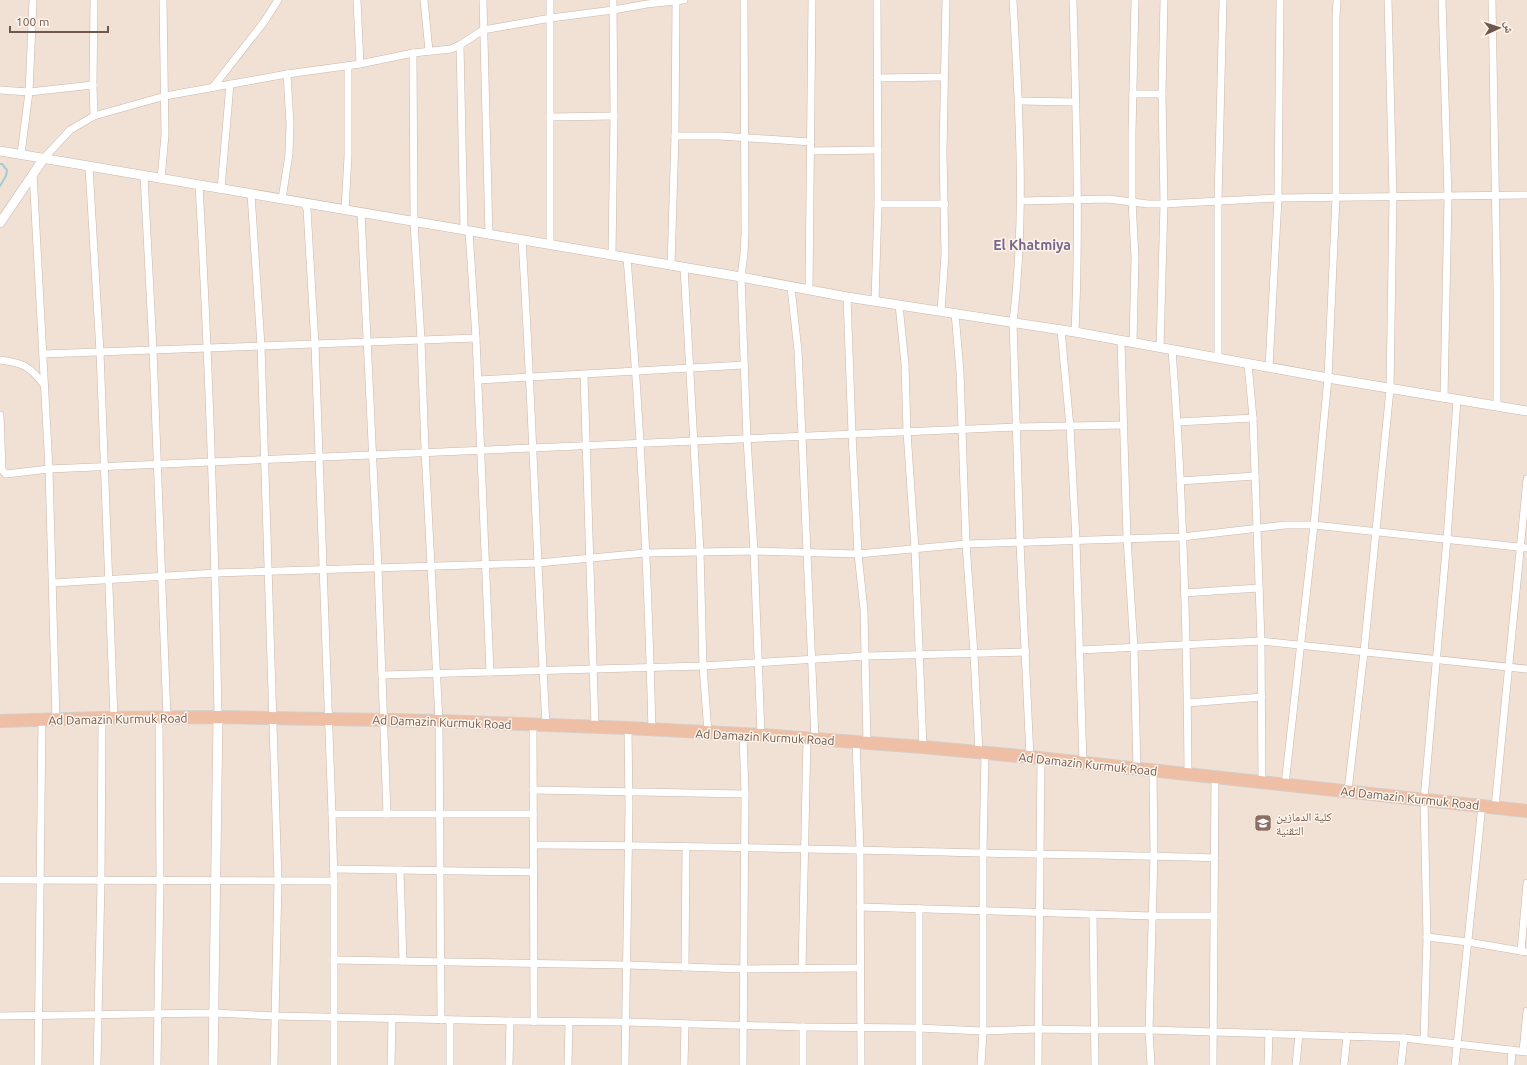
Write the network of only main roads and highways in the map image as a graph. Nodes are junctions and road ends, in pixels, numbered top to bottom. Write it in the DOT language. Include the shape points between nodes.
graph roads {
  1 [pos="0,721"];
  2 [pos="1527,811"];
  1 -- 2 [label="highway, Ad Damazin Kurmuk Road" via="273,718 628,728 923,747"];
}
